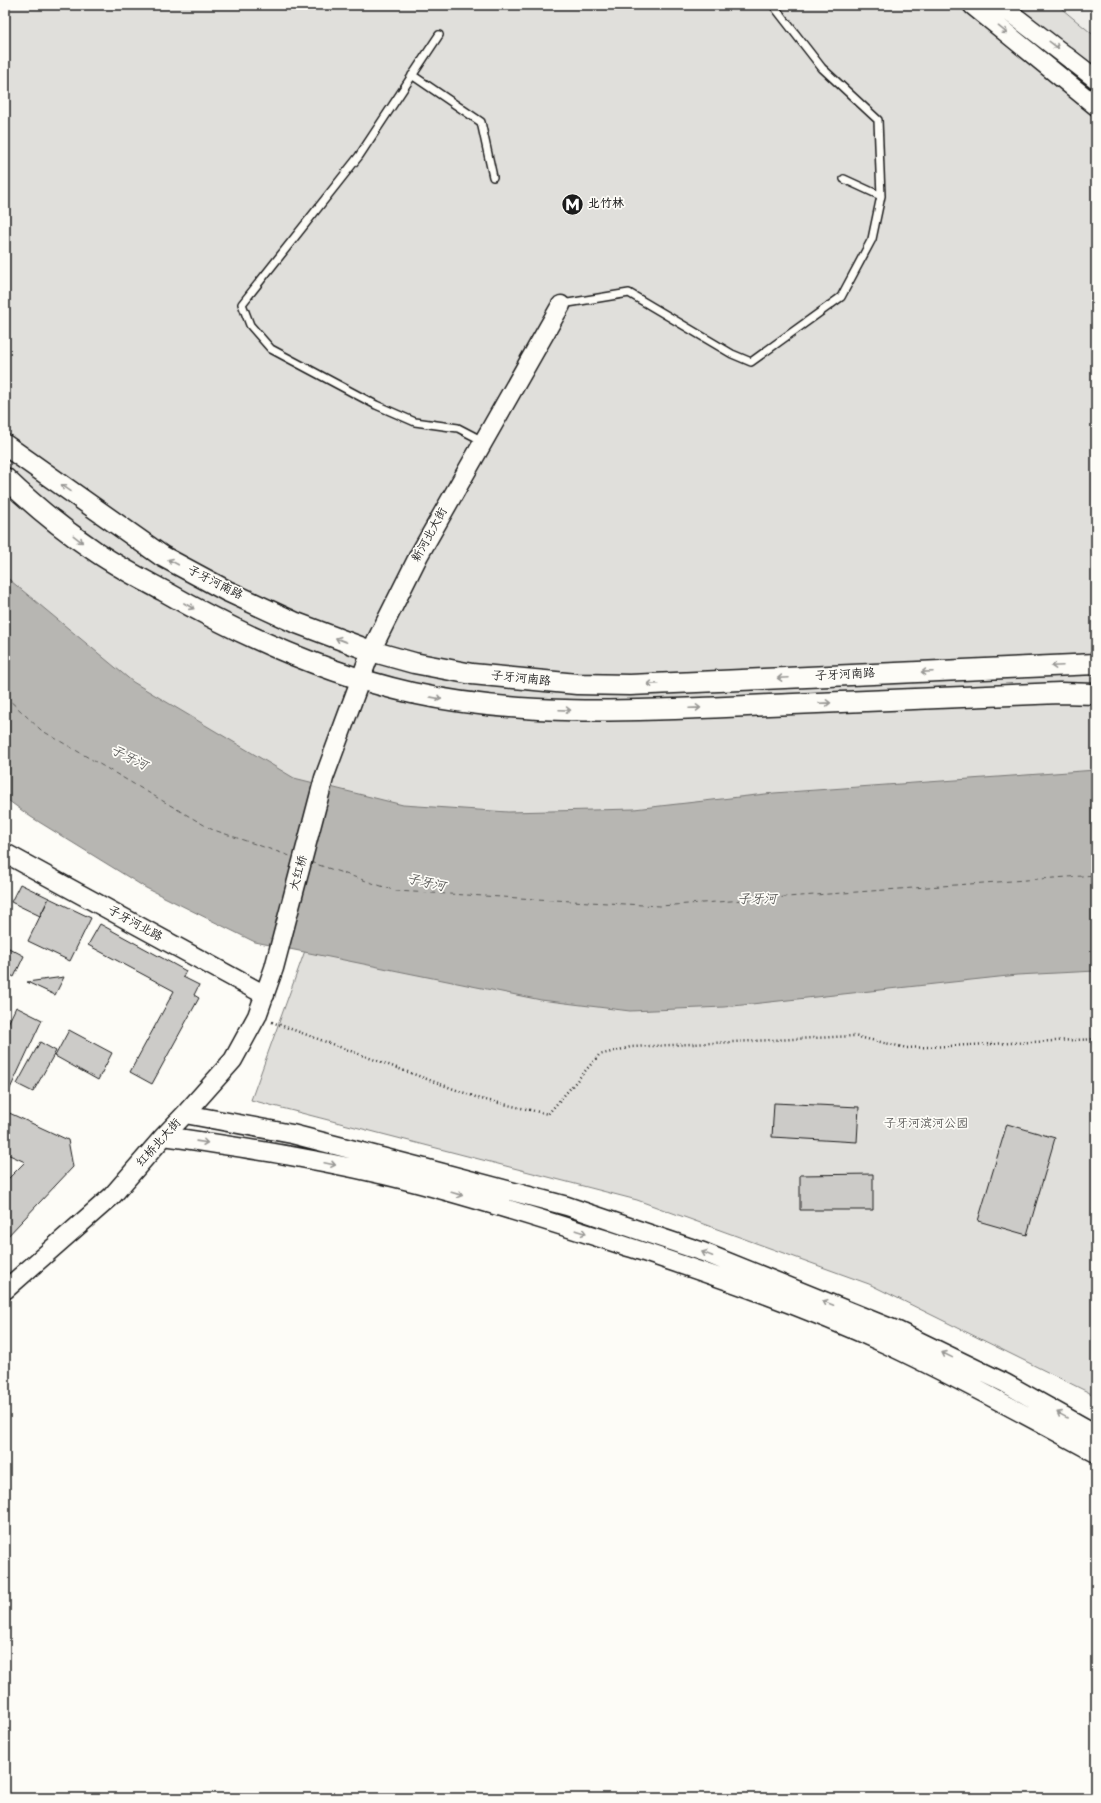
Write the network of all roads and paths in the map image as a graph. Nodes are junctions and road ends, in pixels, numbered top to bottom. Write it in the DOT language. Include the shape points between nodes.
graph roads {
  1 [pos="773,5"];
  2 [pos="972,5"];
  3 [pos="1000,5"];
  4 [pos="439,35"];
  5 [pos="412,75"];
  6 [pos="1096,79"];
  7 [pos="1096,106"];
  8 [pos="493,177"];
  9 [pos="844,179"];
  10 [pos="881,196"];
  11 [pos="561,304"];
  12 [pos="483,441"];
  13 [pos="5,445"];
  14 [pos="5,478"];
  15 [pos="371,651"];
  16 [pos="405,661"];
  17 [pos="1096,664"];
  18 [pos="360,679"];
  19 [pos="398,689"];
  20 [pos="1096,694"];
  21 [pos="324,778"];
  22 [pos="5,853"];
  23 [pos="274,968"];
  24 [pos="265,994"];
  25 [pos="256,1016"];
  26 [pos="1096,1039"];
  27 [pos="185,1114"];
  28 [pos="164,1136"];
  29 [pos="1096,1198"];
  30 [pos="1095,1209"];
  31 [pos="1096,1239"];
  32 [pos="5,1290"];
  33 [pos="1096,1434"];
  34 [pos="1096,1453"];
  1 -- 10 [label="lane" via="822,68 878,120"];
  2 -- 7 [label="street, one-way"];
  3 -- 6 [label="street, one-way"];
  4 -- 5 [label="lane"];
  5 -- 8 [label="lane" via="481,122"];
  5 -- 12 [label="lane" via="359,156 242,304 250,325 271,349 376,405 415,422 458,428"];
  9 -- 10 [label="lane"];
  10 -- 11 [label="lane" via="872,239 841,297 751,362 732,354 629,293"];
  11 -- 12 [label="street, 新河北大街"];
  12 -- 15 [label="street, 新河北大街" via="419,555"];
  15 -- 13 [label="main road, 子牙河南路, one-way" via="294,622 162,556"];
  14 -- 18 [label="main road, one-way" via="27,499 92,550 208,617 266,645"];
  15 -- 16 [label="main road, 子牙河南路"];
  15 -- 18 [label="street, 新河北大街"];
  17 -- 16 [label="main road, 子牙河南路, one-way" via="630,685 530,681 472,674"];
  16 -- 19 [label="main road" via="392,663 387,671 387,680"];
  18 -- 19 [label="main road"];
  18 -- 21 [label="street, 新河北大街"];
  19 -- 20 [label="main road, one-way" via="483,705 583,711 1060,693"];
  21 -- 23 [label="street, 大红桥"];
  22 -- 24 [label="street, 子牙河北路"];
  23 -- 24 [label="street, 红桥北大街"];
  24 -- 25 [label="street, 红桥北大街"];
  25 -- 26 [label="path" via="481,1099 548,1114 599,1055 631,1047 854,1036 907,1048"];
  25 -- 27 [label="street, 红桥北大街" via="233,1060"];
  27 -- 28 [label="street, 红桥北大街"];
  33 -- 27 [label="street, one-way" via="1005,1383 898,1331 703,1252 567,1206 292,1134"];
  28 -- 32 [label="street, 红桥北大街" via="112,1196"];
  28 -- 34 [label="street, one-way" via="279,1153 412,1182 554,1223 688,1267 766,1295 887,1345 992,1397"];
  29 -- 30 [label="path"];
  30 -- 31 [label="path" via="1092,1237"];
}
